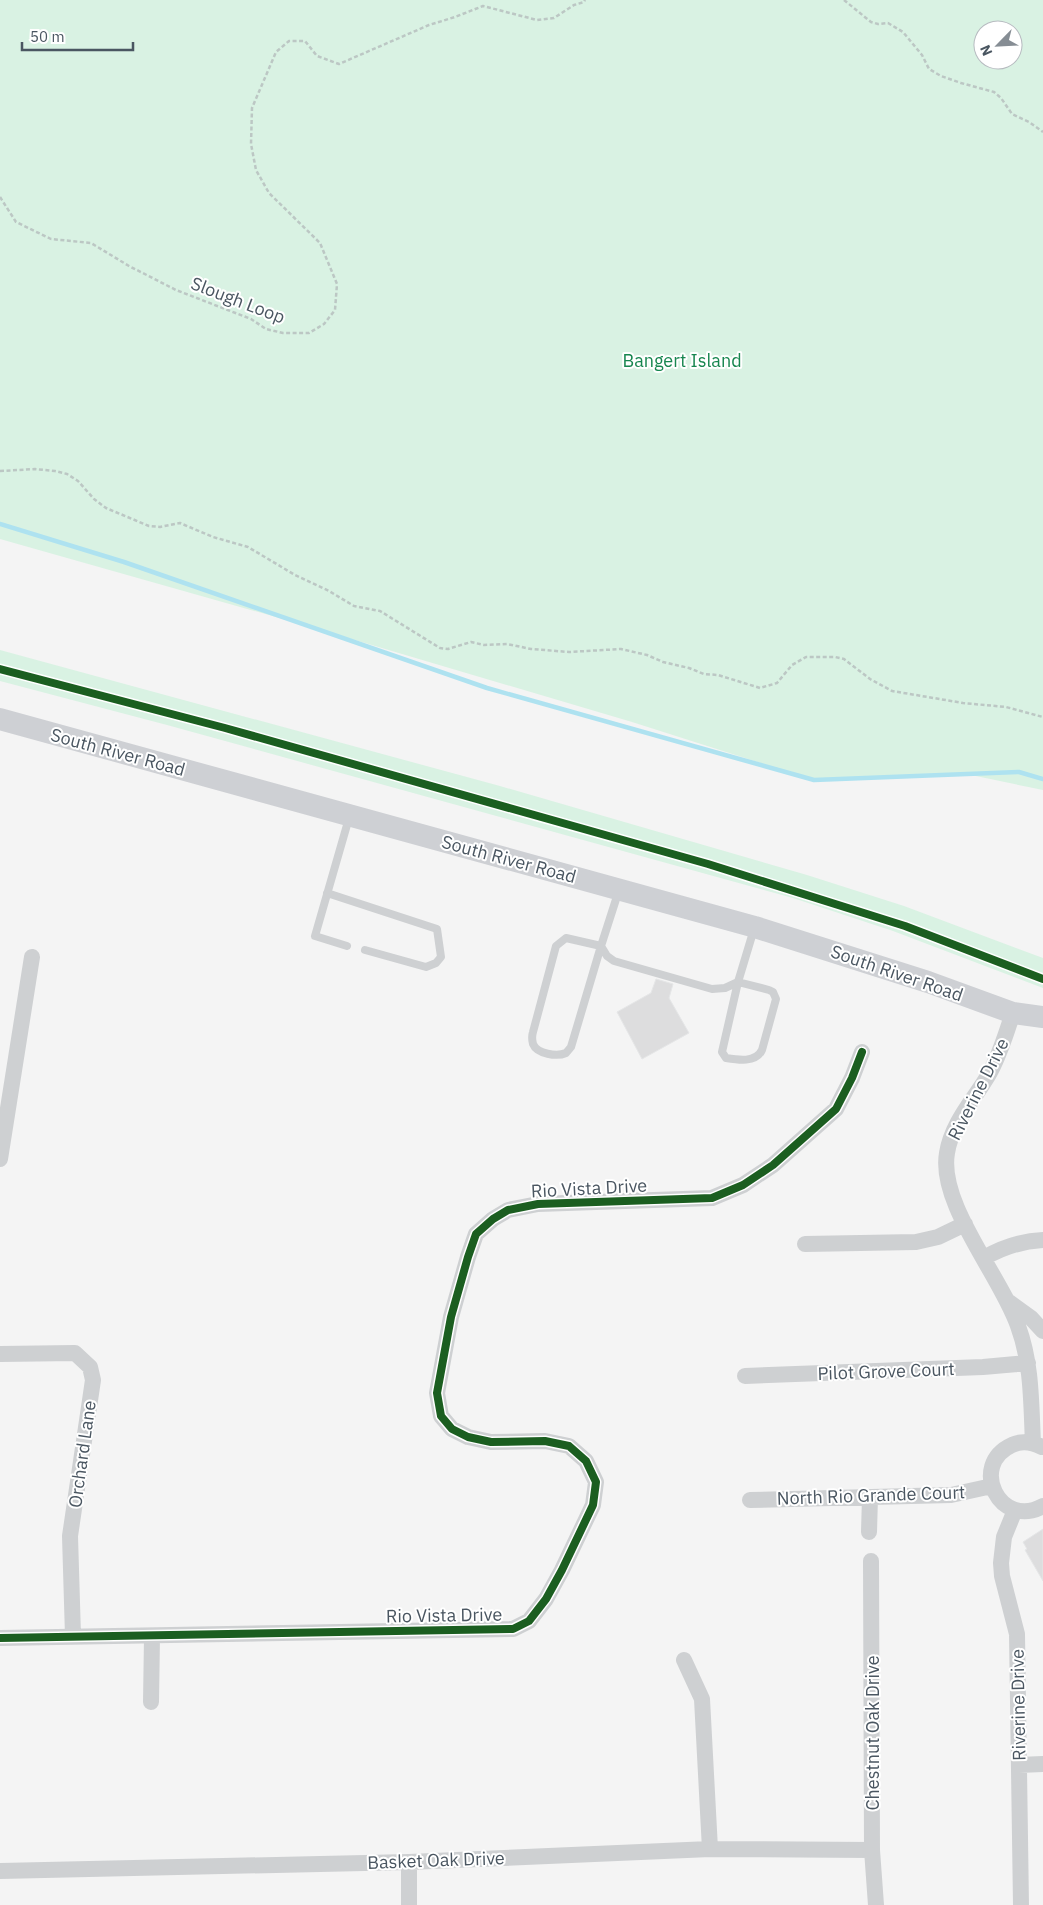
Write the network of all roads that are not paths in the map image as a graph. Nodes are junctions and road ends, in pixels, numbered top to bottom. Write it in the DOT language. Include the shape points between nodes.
graph roads {
  1 [pos="0,719"];
  2 [pos="350,816"];
  3 [pos="619,888"];
  4 [pos="327,893"];
  5 [pos="755,926"];
  6 [pos="347,946"];
  7 [pos="601,946"];
  8 [pos="365,950"];
  9 [pos="32,957"];
  10 [pos="738,982"];
  11 [pos="1013,1014"];
  12 [pos="1043,1017"];
  13 [pos="1043,1032"];
  14 [pos="862,1052"];
  15 [pos="0,1159"];
  16 [pos="965,1224"];
  17 [pos="1043,1240"];
  18 [pos="805,1244"];
  19 [pos="984,1258"];
  20 [pos="1007,1300"];
  21 [pos="1043,1331"];
  22 [pos="0,1354"];
  23 [pos="1028,1363"];
  24 [pos="745,1376"];
  25 [pos="1043,1403"];
  26 [pos="1032,1416"];
  27 [pos="1038,1445"];
  28 [pos="992,1486"];
  29 [pos="870,1497"];
  30 [pos="750,1500"];
  31 [pos="1043,1506"];
  32 [pos="1015,1510"];
  33 [pos="869,1532"];
  34 [pos="871,1561"];
  35 [pos="73,1636"];
  36 [pos="152,1637"];
  37 [pos="0,1638"];
  38 [pos="684,1660"];
  39 [pos="151,1702"];
  40 [pos="1043,1764"];
  41 [pos="1019,1765"];
  42 [pos="710,1849"];
  43 [pos="872,1850"];
  44 [pos="409,1862"];
  45 [pos="0,1871"];
  46 [pos="409,1905"];
  47 [pos="876,1905"];
  48 [pos="1021,1905"];
  1 -- 2 [label="main road, South River Road"];
  2 -- 3 [label="main road, South River Road"];
  2 -- 4 [label="lane"];
  3 -- 5 [label="main road, South River Road"];
  3 -- 7 [label="lane"];
  4 -- 6 [label="lane" via="315,936"];
  4 -- 8 [label="lane" via="437,928 441,957 426,967"];
  5 -- 10 [label="lane"];
  5 -- 11 [label="main road, South River Road" via="928,982"];
  7 -- 7 [label="lane" via="569,1050 562,1055 538,1050 532,1043 533,1032 556,946 566,938"];
  7 -- 10 [label="lane" via="614,961 712,989"];
  9 -- 15 [label="street"];
  10 -- 10 [label="lane" via="722,1052 726,1058 753,1059 762,1050 776,999 769,990"];
  11 -- 12 [label="main road, South River Road"];
  11 -- 13 [label="main road, South River Road"];
  11 -- 16 [label="street, Riverine Drive" via="990,1072 959,1118 947,1152 946,1176 951,1196"];
  14 -- 36 [label="street, Rio Vista Drive" via="836,1109 773,1165 743,1185 712,1198 538,1204 508,1210 476,1234 450,1326 437,1393 441,1416 452,1429 491,1442 545,1441 569,1446 586,1461 596,1482 593,1505 562,1570 546,1600 529,1622 513,1629"];
  16 -- 18 [label="street" via="938,1237 916,1242"];
  16 -- 19 [label="street, Riverine Drive"];
  17 -- 19 [label="street" via="1020,1242"];
  19 -- 20 [label="street, Riverine Drive"];
  20 -- 21 [label="street, Riverine Drive" via="1032,1318"];
  20 -- 23 [label="street, Riverine Drive" via="1019,1328"];
  22 -- 35 [label="street, Orchard Lane" via="75,1353 90,1367 93,1380 70,1536"];
  23 -- 24 [label="street, Pilot Grove Court" via="983,1368"];
  23 -- 26 [label="street, Riverine Drive"];
  25 -- 26 [label="street"];
  26 -- 27 [label="street, Riverine Drive"];
  27 -- 28 [label="street" via="1024,1442 1000,1453 992,1468"];
  28 -- 29 [label="street, North Rio Grande Court" via="952,1495"];
  28 -- 32 [label="street" via="1002,1502"];
  29 -- 30 [label="street, North Rio Grande Court"];
  29 -- 33 [label="street"];
  31 -- 32 [label="street" via="1028,1511"];
  32 -- 41 [label="street, Riverine Drive" via="1004,1537 1001,1562 1017,1634"];
  34 -- 43 [label="street, Chestnut Oak Drive"];
  35 -- 36 [label="street, Rio Vista Drive"];
  35 -- 37 [label="street, Rio Vista Drive"];
  36 -- 39 [label="street"];
  38 -- 42 [label="street" via="702,1699"];
  40 -- 41 [label="street"];
  41 -- 48 [label="street, Riverine Drive"];
  42 -- 43 [label="street, Basket Oak Drive"];
  42 -- 44 [label="street, Basket Oak Drive"];
  43 -- 47 [label="street, Chestnut Oak Drive"];
  44 -- 45 [label="street, Basket Oak Drive"];
  44 -- 46 [label="street"];
}
